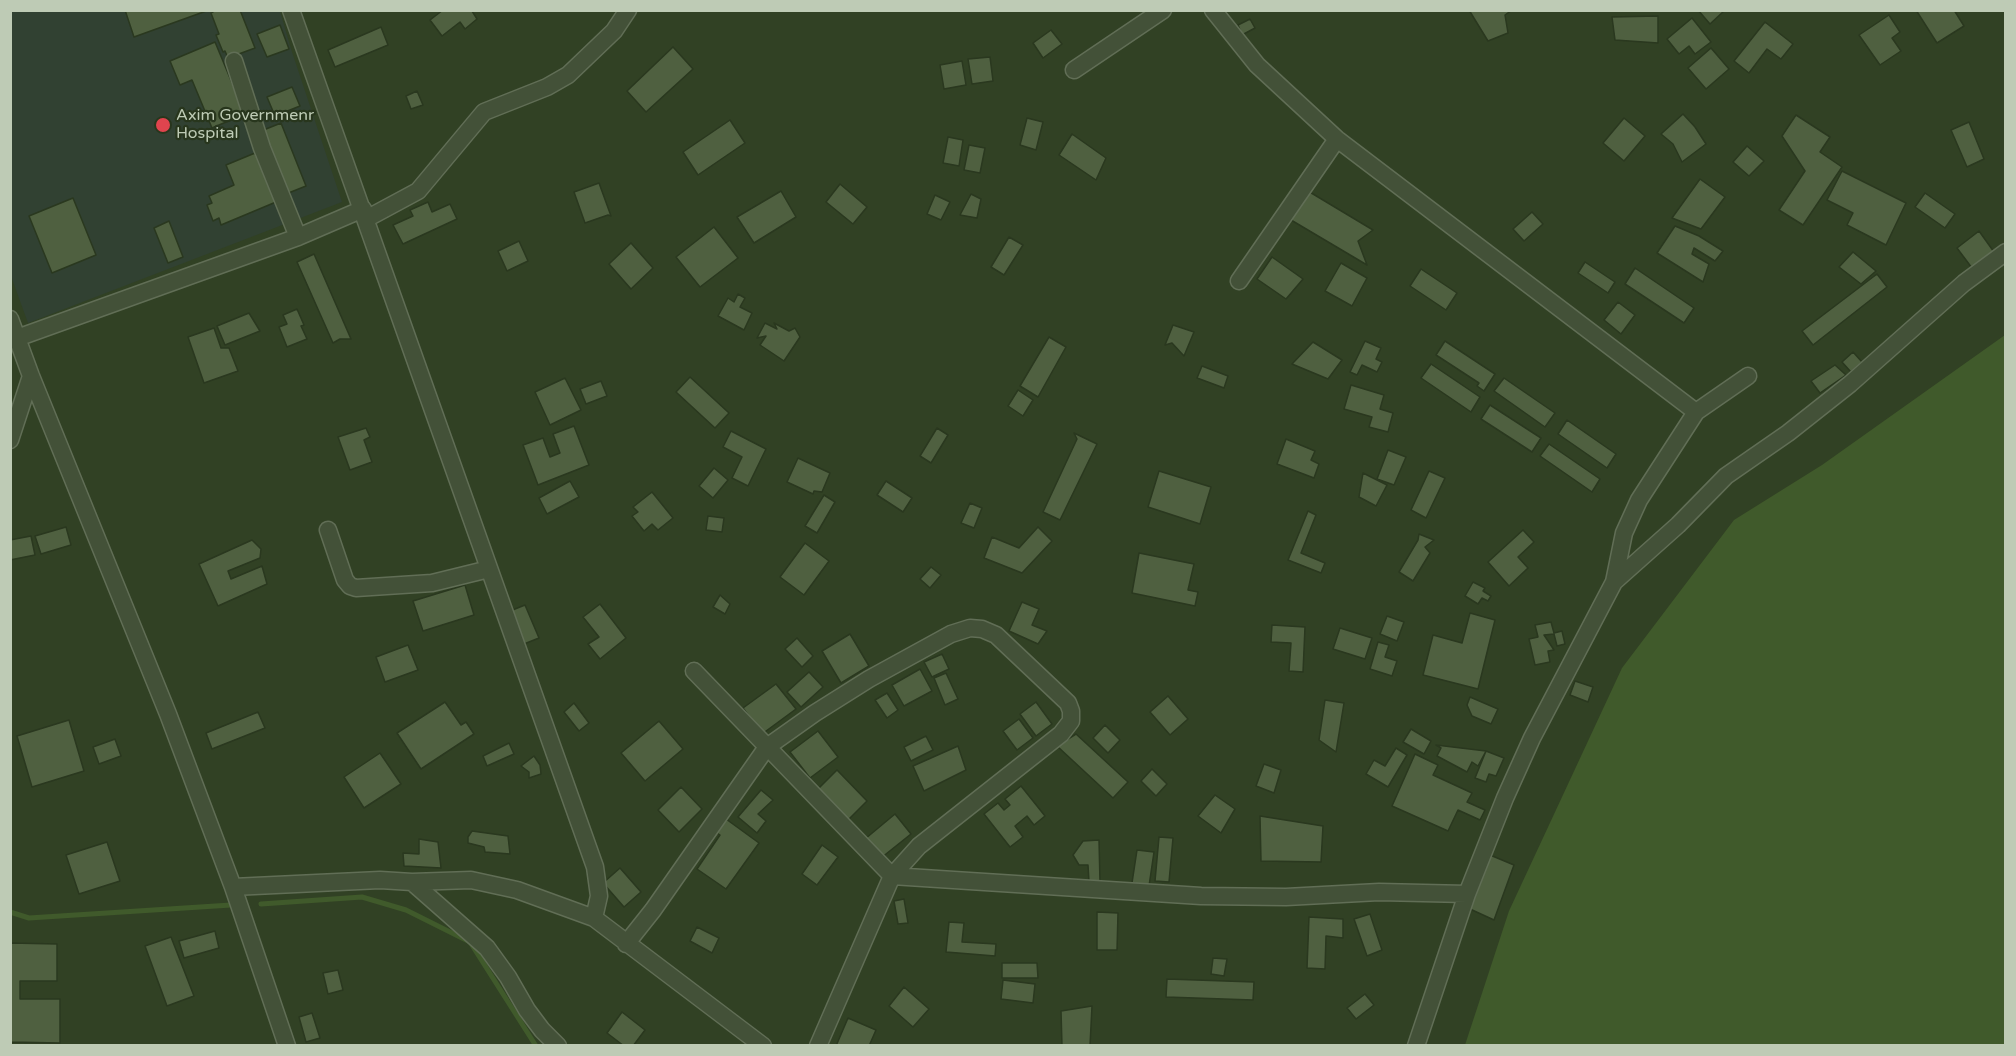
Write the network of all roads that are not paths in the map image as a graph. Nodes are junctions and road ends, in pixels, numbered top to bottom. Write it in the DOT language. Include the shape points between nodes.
graph roads {
  1 [pos="291,10"];
  2 [pos="628,10"];
  3 [pos="1162,10"];
  4 [pos="1214,10"];
  5 [pos="234,61"];
  6 [pos="1074,70"];
  7 [pos="1337,139"];
  8 [pos="364,214"];
  9 [pos="298,237"];
  10 [pos="2006,252"];
  11 [pos="1239,281"];
  12 [pos="10,319"];
  13 [pos="17,338"];
  14 [pos="31,376"];
  15 [pos="1748,376"];
  16 [pos="1696,412"];
  17 [pos="10,440"];
  18 [pos="328,530"];
  19 [pos="489,569"];
  20 [pos="1614,582"];
  21 [pos="694,671"];
  22 [pos="767,747"];
  23 [pos="892,876"];
  24 [pos="412,882"];
  25 [pos="233,887"];
  26 [pos="1467,894"];
  27 [pos="594,918"];
  28 [pos="626,944"];
  29 [pos="287,1046"];
  30 [pos="558,1046"];
  31 [pos="763,1046"];
  32 [pos="818,1046"];
  33 [pos="1416,1046"];
  1 -- 8 [label="street"];
  2 -- 8 [label="street" via="615,31 568,75 484,112 418,191"];
  3 -- 6 [label="street"];
  4 -- 7 [label="street" via="1257,65"];
  5 -- 9 [label="street" via="262,148"];
  7 -- 11 [label="street"];
  7 -- 16 [label="street"];
  8 -- 9 [label="street"];
  8 -- 19 [label="street"];
  9 -- 13 [label="street"];
  10 -- 20 [label="street" via="1964,283 1850,384 1726,476"];
  12 -- 13 [label="street"];
  13 -- 14 [label="street"];
  14 -- 17 [label="street"];
  14 -- 25 [label="street" via="164,703"];
  15 -- 16 [label="street"];
  16 -- 20 [label="street" via="1632,516 1624,533"];
  18 -- 19 [label="street" via="345,580 356,588 432,583"];
  19 -- 27 [label="street" via="595,867 599,896"];
  20 -- 26 [label="street" via="1532,738"];
  21 -- 22 [label="street"];
  22 -- 23 [label="street"];
  22 -- 23 [label="street" via="869,679 951,634 970,628 996,635 1055,689 1071,711 1071,721 1061,734 920,846"];
  22 -- 28 [label="street"];
  23 -- 26 [label="street" via="1201,896"];
  23 -- 32 [label="street"];
  24 -- 25 [label="street"];
  24 -- 27 [label="street" via="471,880 517,890"];
  24 -- 30 [label="street" via="487,948 527,1010"];
  25 -- 29 [label="street"];
  26 -- 33 [label="street"];
  27 -- 28 [label="street"];
  28 -- 31 [label="street"];
}
